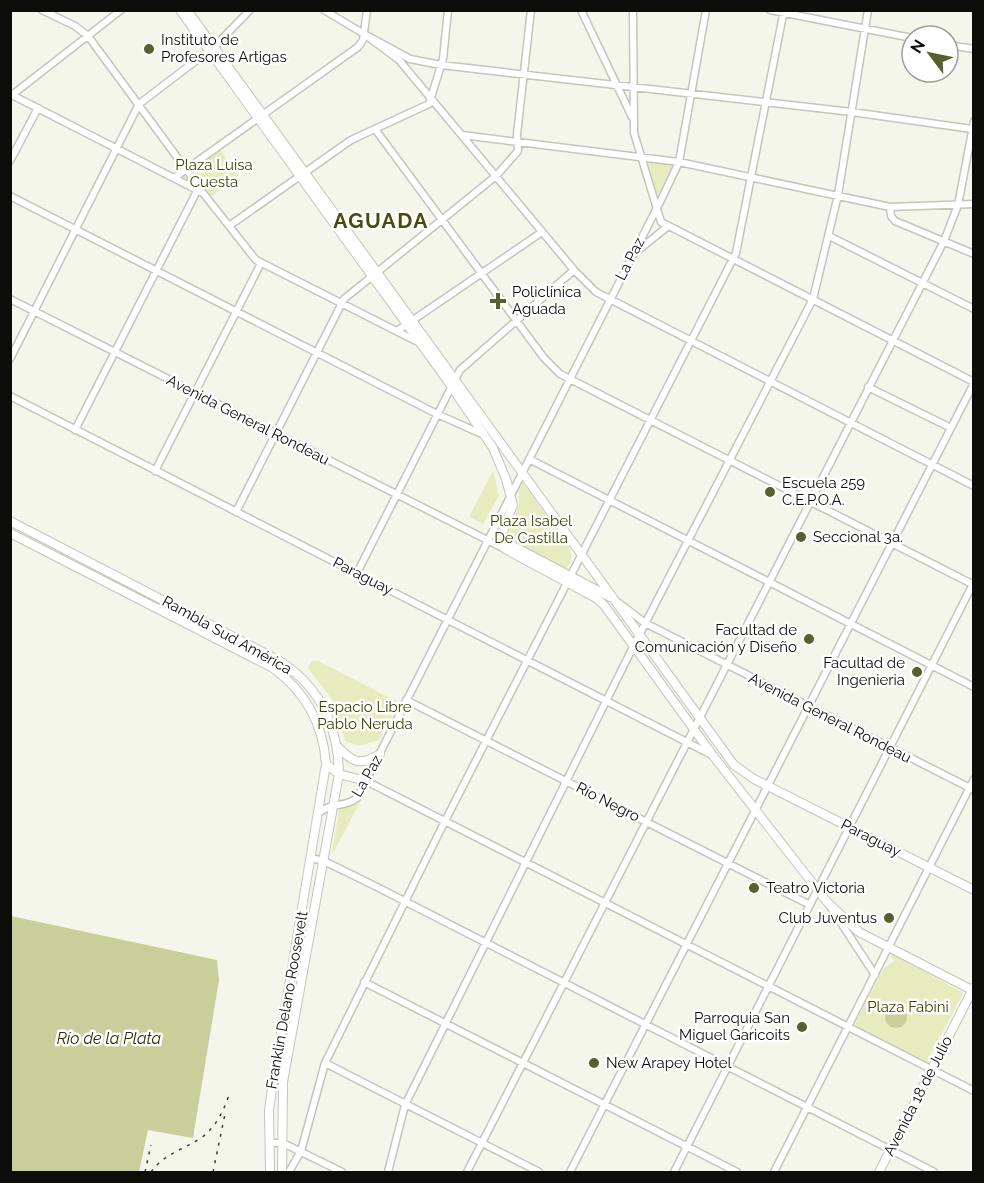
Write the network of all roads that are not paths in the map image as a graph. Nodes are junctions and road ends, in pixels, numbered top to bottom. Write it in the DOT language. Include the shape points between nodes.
graph roads {
  1 [pos="42,10"];
  2 [pos="122,10"];
  3 [pos="180,10"];
  4 [pos="187,10"];
  5 [pos="250,10"];
  6 [pos="324,10"];
  7 [pos="367,10"];
  8 [pos="448,10"];
  9 [pos="531,10"];
  10 [pos="581,10"];
  11 [pos="633,10"];
  12 [pos="706,10"];
  13 [pos="770,10"];
  14 [pos="868,10"];
  15 [pos="784,12"];
  16 [pos="865,29"];
  17 [pos="364,34"];
  18 [pos="88,36"];
  19 [pos="900,36"];
  20 [pos="211,49"];
  21 [pos="441,65"];
  22 [pos="524,77"];
  23 [pos="617,87"];
  24 [pos="634,89"];
  25 [pos="11,94"];
  26 [pos="693,96"];
  27 [pos="432,99"];
  28 [pos="139,104"];
  29 [pos="766,105"];
  30 [pos="38,108"];
  31 [pos="852,112"];
  32 [pos="260,116"];
  33 [pos="634,120"];
  34 [pos="974,121"];
  35 [pos="375,129"];
  36 [pos="972,129"];
  37 [pos="461,135"];
  38 [pos="519,142"];
  39 [pos="117,149"];
  40 [pos="641,155"];
  41 [pos="10,161"];
  42 [pos="680,162"];
  43 [pos="186,169"];
  44 [pos="302,174"];
  45 [pos="752,175"];
  46 [pos="496,176"];
  47 [pos="174,178"];
  48 [pos="201,191"];
  49 [pos="838,195"];
  50 [pos="10,196"];
  51 [pos="974,204"];
  52 [pos="958,205"];
  53 [pos="890,207"];
  54 [pos="657,208"];
  55 [pos="443,220"];
  56 [pos="229,226"];
  57 [pos="667,227"];
  58 [pos="76,230"];
  59 [pos="542,232"];
  60 [pos="829,236"];
  61 [pos="944,241"];
  62 [pos="974,254"];
  63 [pos="632,256"];
  64 [pos="731,260"];
  65 [pos="261,263"];
  66 [pos="156,270"];
  67 [pos="574,270"];
  68 [pos="481,273"];
  69 [pos="374,275"];
  70 [pos="922,283"];
  71 [pos="10,299"];
  72 [pos="610,299"];
  73 [pos="813,299"];
  74 [pos="342,304"];
  75 [pos="974,309"];
  76 [pos="35,311"];
  77 [pos="237,311"];
  78 [pos="516,321"];
  79 [pos="409,322"];
  80 [pos="397,331"];
  81 [pos="689,340"];
  82 [pos="892,340"];
  83 [pos="420,343"];
  84 [pos="114,352"];
  85 [pos="317,352"];
  86 [pos="10,359"];
  87 [pos="569,379"];
  88 [pos="770,382"];
  89 [pos="974,383"];
  90 [pos="453,384"];
  91 [pos="868,387"];
  92 [pos="195,393"];
  93 [pos="10,396"];
  94 [pos="437,414"];
  95 [pos="649,420"];
  96 [pos="850,422"];
  97 [pos="951,428"];
  98 [pos="75,430"];
  99 [pos="275,434"];
  100 [pos="484,435"];
  101 [pos="529,459"];
  102 [pos="729,460"];
  103 [pos="932,465"];
  104 [pos="155,471"];
  105 [pos="522,472"];
  106 [pos="974,486"];
  107 [pos="511,493"];
  108 [pos="396,496"];
  109 [pos="609,500"];
  110 [pos="810,502"];
  111 [pos="236,512"];
  112 [pos="10,521"];
  113 [pos="10,533"];
  114 [pos="500,539"];
  115 [pos="486,540"];
  116 [pos="688,540"];
  117 [pos="892,543"];
  118 [pos="505,549"];
  119 [pos="581,554"];
  120 [pos="357,573"];
  121 [pos="569,578"];
  122 [pos="768,582"];
  123 [pos="973,584"];
  124 [pos="615,600"];
  125 [pos="446,618"];
  126 [pos="645,623"];
  127 [pos="851,623"];
  128 [pos="640,634"];
  129 [pos="634,645"];
  130 [pos="527,661"];
  131 [pos="726,665"];
  132 [pos="931,665"];
  133 [pos="974,687"];
  134 [pos="406,700"];
  135 [pos="606,701"];
  136 [pos="809,706"];
  137 [pos="699,718"];
  138 [pos="694,728"];
  139 [pos="486,741"];
  140 [pos="687,743"];
  141 [pos="337,746"];
  142 [pos="889,748"];
  143 [pos="380,754"];
  144 [pos="714,757"];
  145 [pos="326,764"];
  146 [pos="339,774"];
  147 [pos="974,779"];
  148 [pos="366,781"];
  149 [pos="566,781"];
  150 [pos="768,786"];
  151 [pos="971,789"];
  152 [pos="334,805"];
  153 [pos="756,808"];
  154 [pos="320,812"];
  155 [pos="445,821"];
  156 [pos="646,822"];
  157 [pos="849,827"];
  158 [pos="311,858"];
  159 [pos="324,861"];
  160 [pos="526,862"];
  161 [pos="728,863"];
  162 [pos="928,867"];
  163 [pos="818,890"];
  164 [pos="974,890"];
  165 [pos="404,901"];
  166 [pos="605,903"];
  167 [pos="828,903"];
  168 [pos="810,905"];
  169 [pos="485,943"];
  170 [pos="686,945"];
  171 [pos="889,947"];
  172 [pos="875,975"];
  173 [pos="364,982"];
  174 [pos="563,983"];
  175 [pos="768,987"];
  176 [pos="973,989"];
  177 [pos="445,1024"];
  178 [pos="645,1025"];
  179 [pos="848,1027"];
  180 [pos="325,1063"];
  181 [pos="523,1064"];
  182 [pos="727,1066"];
  183 [pos="932,1070"];
  184 [pos="974,1091"];
  185 [pos="405,1105"];
  186 [pos="605,1105"];
  187 [pos="808,1107"];
  188 [pos="270,1143"];
  189 [pos="284,1143"];
  190 [pos="482,1143"];
  191 [pos="687,1147"];
  192 [pos="891,1149"];
  193 [pos="301,1151"];
  194 [pos="270,1173"];
  195 [pos="282,1173"];
  196 [pos="289,1173"];
  197 [pos="342,1173"];
  198 [pos="388,1173"];
  199 [pos="467,1173"];
  200 [pos="540,1173"];
  201 [pos="570,1173"];
  202 [pos="674,1173"];
  203 [pos="737,1173"];
  204 [pos="774,1173"];
  205 [pos="879,1173"];
  206 [pos="934,1173"];
  1 -- 18 [label="street"];
  2 -- 18 [label="street"];
  3 -- 20 [label="main road"];
  4 -- 20 [label="main road"];
  5 -- 20 [label="street"];
  6 -- 17 [label="street"];
  7 -- 17 [label="street"];
  8 -- 21 [label="street"];
  9 -- 22 [label="street"];
  10 -- 23 [label="street"];
  11 -- 24 [label="street"];
  12 -- 26 [label="street, La Paz"];
  13 -- 15 [label="street"];
  14 -- 16 [label="street"];
  15 -- 16 [label="street"];
  15 -- 29 [label="street"];
  16 -- 19 [label="street"];
  16 -- 31 [label="street"];
  17 -- 21 [label="street" via="410,59"];
  17 -- 27 [label="street" via="399,60"];
  17 -- 32 [label="street" via="358,47"];
  18 -- 25 [label="street"];
  18 -- 28 [label="street"];
  20 -- 28 [label="street"];
  20 -- 32 [label="main road"];
  21 -- 22 [label="street"];
  21 -- 27 [label="street"];
  22 -- 23 [label="street"];
  22 -- 38 [label="street"];
  23 -- 24 [label="street"];
  23 -- 33 [label="street"];
  24 -- 26 [label="street"];
  24 -- 33 [label="street"];
  25 -- 30 [label="street"];
  26 -- 29 [label="street"];
  26 -- 42 [label="street, La Paz"];
  27 -- 35 [label="street" via="426,106"];
  27 -- 37 [label="street"];
  28 -- 39 [label="street"];
  28 -- 43 [label="street"];
  29 -- 31 [label="street"];
  29 -- 45 [label="street"];
  30 -- 39 [label="street"];
  30 -- 41 [label="street"];
  31 -- 36 [label="street"];
  31 -- 49 [label="street"];
  32 -- 43 [label="street"];
  32 -- 44 [label="main road"];
  33 -- 40 [label="street"];
  34 -- 36 [label="street"];
  35 -- 44 [label="street" via="351,140"];
  35 -- 55 [label="street"];
  36 -- 52 [label="street"];
  37 -- 38 [label="street"];
  37 -- 46 [label="street"];
  38 -- 40 [label="street"];
  38 -- 46 [label="street" via="518,151"];
  39 -- 47 [label="street"];
  39 -- 58 [label="street"];
  40 -- 42 [label="street"];
  40 -- 54 [label="street"];
  42 -- 45 [label="street"];
  42 -- 54 [label="street, La Paz"];
  43 -- 47 [label="street"];
  43 -- 48 [label="street"];
  44 -- 56 [label="street"];
  44 -- 69 [label="main road"];
  45 -- 49 [label="street"];
  45 -- 64 [label="street" via="736,253"];
  46 -- 55 [label="street"];
  46 -- 59 [label="street"];
  47 -- 48 [label="street"];
  48 -- 56 [label="street"];
  48 -- 66 [label="street"];
  49 -- 53 [label="street"];
  49 -- 60 [label="street"];
  50 -- 58 [label="street"];
  51 -- 52 [label="street"];
  52 -- 53 [label="street"];
  52 -- 61 [label="street"];
  53 -- 61 [label="street" via="895,221"];
  54 -- 57 [label="street" via="658,217"];
  54 -- 63 [label="street, La Paz"];
  55 -- 68 [label="street"];
  55 -- 69 [label="street"];
  56 -- 65 [label="street"];
  57 -- 63 [label="street"];
  57 -- 64 [label="street"];
  58 -- 66 [label="street"];
  58 -- 76 [label="street"];
  59 -- 67 [label="street"];
  59 -- 68 [label="street"];
  60 -- 70 [label="street"];
  60 -- 73 [label="street"];
  61 -- 62 [label="street"];
  61 -- 70 [label="street"];
  63 -- 72 [label="street, La Paz"];
  64 -- 73 [label="street"];
  64 -- 81 [label="street"];
  65 -- 74 [label="street"];
  65 -- 77 [label="street"];
  66 -- 77 [label="street"];
  66 -- 84 [label="street"];
  67 -- 72 [label="street" via="589,286"];
  67 -- 78 [label="street"];
  68 -- 78 [label="street"];
  68 -- 79 [label="street"];
  69 -- 74 [label="street"];
  69 -- 79 [label="main road"];
  70 -- 75 [label="street"];
  70 -- 82 [label="street"];
  71 -- 76 [label="street, Avenida General Rondeau"];
  72 -- 81 [label="street"];
  72 -- 87 [label="street, La Paz"];
  73 -- 82 [label="street"];
  73 -- 88 [label="street"];
  74 -- 80 [label="street"];
  74 -- 85 [label="street"];
  76 -- 84 [label="street, Avenida General Rondeau"];
  76 -- 86 [label="street"];
  77 -- 85 [label="street"];
  77 -- 92 [label="street"];
  78 -- 87 [label="street" via="550,365"];
  78 -- 90 [label="street" via="463,368"];
  79 -- 80 [label="street"];
  79 -- 83 [label="main road"];
  79 -- 90 [label="main road"];
  80 -- 83 [label="street"];
  81 -- 88 [label="street"];
  81 -- 95 [label="street"];
  82 -- 89 [label="street"];
  82 -- 91 [label="street"];
  83 -- 90 [label="main road"];
  84 -- 92 [label="street, Avenida General Rondeau"];
  84 -- 98 [label="street"];
  85 -- 94 [label="street"];
  85 -- 99 [label="street"];
  87 -- 95 [label="street"];
  87 -- 101 [label="street, La Paz"];
  88 -- 96 [label="street"];
  88 -- 102 [label="street"];
  89 -- 97 [label="street"];
  90 -- 94 [label="street"];
  90 -- 100 [label="main road"];
  90 -- 105 [label="main road, Paraguay"];
  91 -- 96 [label="street"];
  91 -- 97 [label="street"];
  92 -- 99 [label="street, Avenida General Rondeau"];
  92 -- 104 [label="street"];
  93 -- 98 [label="street, Paraguay"];
  94 -- 100 [label="street"];
  94 -- 108 [label="street"];
  95 -- 102 [label="street"];
  95 -- 109 [label="street"];
  96 -- 103 [label="street"];
  96 -- 110 [label="street"];
  97 -- 103 [label="street"];
  98 -- 104 [label="street, Paraguay"];
  99 -- 108 [label="street, Avenida General Rondeau"];
  99 -- 111 [label="street"];
  100 -- 107 [label="main road" via="499,460"];
  101 -- 105 [label="street, La Paz"];
  101 -- 109 [label="street"];
  102 -- 110 [label="street"];
  102 -- 116 [label="street"];
  103 -- 106 [label="street"];
  103 -- 117 [label="street"];
  104 -- 111 [label="street, Paraguay"];
  105 -- 107 [label="street, La Paz"];
  105 -- 119 [label="main road, Paraguay"];
  107 -- 114 [label="main road, La Paz" via="513,509"];
  107 -- 115 [label="street, La Paz"];
  108 -- 115 [label="street, Avenida General Rondeau"];
  108 -- 120 [label="street"];
  109 -- 116 [label="street"];
  109 -- 119 [label="street"];
  110 -- 117 [label="street"];
  110 -- 122 [label="street"];
  111 -- 120 [label="street, Paraguay"];
  112 -- 141 [label="main road, Rambla Sud América" via="291,668 309,684 325,708"];
  113 -- 145 [label="main road, Rambla Sud América" via="287,678 314,714"];
  114 -- 115 [label="street"];
  114 -- 118 [label="main road"];
  114 -- 121 [label="main road, Avenida General Rondeau"];
  115 -- 118 [label="street, Avenida General Rondeau"];
  115 -- 125 [label="street, La Paz"];
  116 -- 122 [label="street"];
  116 -- 126 [label="street"];
  117 -- 123 [label="street"];
  117 -- 127 [label="street"];
  118 -- 121 [label="main road, Avenida General Rondeau"];
  119 -- 121 [label="street"];
  119 -- 124 [label="main road, Paraguay"];
  120 -- 125 [label="street, Paraguay"];
  121 -- 124 [label="main road, Avenida General Rondeau"];
  121 -- 129 [label="main road" via="604,605"];
  121 -- 130 [label="street"];
  122 -- 127 [label="street"];
  122 -- 131 [label="street"];
  123 -- 132 [label="street"];
  124 -- 126 [label="street, Avenida General Rondeau"];
  124 -- 128 [label="main road, Paraguay"];
  125 -- 130 [label="street, Paraguay"];
  125 -- 134 [label="street, La Paz"];
  126 -- 128 [label="street"];
  126 -- 131 [label="street, Avenida General Rondeau"];
  127 -- 132 [label="street"];
  127 -- 136 [label="street"];
  128 -- 129 [label="street"];
  128 -- 137 [label="main road, Paraguay"];
  129 -- 135 [label="street"];
  129 -- 138 [label="main road"];
  130 -- 135 [label="street, Paraguay"];
  130 -- 139 [label="street"];
  131 -- 136 [label="street, Avenida General Rondeau"];
  131 -- 137 [label="street"];
  132 -- 133 [label="street"];
  132 -- 142 [label="street"];
  134 -- 139 [label="street, Río Negro"];
  134 -- 143 [label="street, La Paz"];
  135 -- 140 [label="street, Paraguay"];
  135 -- 149 [label="street"];
  136 -- 142 [label="street, Avenida General Rondeau"];
  136 -- 150 [label="street"];
  137 -- 138 [label="street"];
  137 -- 150 [label="main road, Paraguay" via="734,765"];
  138 -- 140 [label="street"];
  138 -- 144 [label="main road"];
  139 -- 149 [label="street, Río Negro"];
  139 -- 155 [label="street"];
  140 -- 144 [label="street, Paraguay"];
  140 -- 156 [label="street"];
  141 -- 143 [label="main road" via="347,758 358,763"];
  141 -- 146 [label="main road, Rambla Sud América"];
  142 -- 151 [label="street, Avenida General Rondeau"];
  142 -- 157 [label="street"];
  143 -- 148 [label="street, La Paz"];
  144 -- 153 [label="main road"];
  145 -- 146 [label="main road"];
  145 -- 154 [label="main road, Rambla Sud América"];
  146 -- 148 [label="main road"];
  146 -- 152 [label="main road, Rambla Sud América"];
  147 -- 151 [label="street"];
  148 -- 152 [label="street, La Paz" via="352,802"];
  148 -- 155 [label="street"];
  149 -- 156 [label="street, Río Negro"];
  149 -- 160 [label="street"];
  150 -- 153 [label="street"];
  150 -- 157 [label="main road, Paraguay"];
  151 -- 162 [label="street"];
  152 -- 154 [label="street, La Paz"];
  152 -- 159 [label="main road, Rambla Sud América"];
  153 -- 161 [label="street"];
  153 -- 163 [label="main road"];
  154 -- 158 [label="main road, Rambla Sud América"];
  155 -- 160 [label="street"];
  155 -- 165 [label="street"];
  156 -- 161 [label="street, Río Negro"];
  156 -- 166 [label="street"];
  157 -- 162 [label="main road, Paraguay"];
  157 -- 163 [label="street"];
  158 -- 159 [label="street"];
  158 -- 188 [label="main road, Franklin Delano Roosevelt" via="273,1082"];
  159 -- 165 [label="street"];
  159 -- 189 [label="main road, Franklin Delano Roosevelt" via="283,1082"];
  160 -- 166 [label="street"];
  160 -- 169 [label="street"];
  161 -- 168 [label="street, Río Negro"];
  161 -- 170 [label="street"];
  162 -- 164 [label="main road, Paraguay"];
  162 -- 171 [label="street"];
  163 -- 167 [label="main road"];
  163 -- 168 [label="street"];
  165 -- 169 [label="street"];
  165 -- 173 [label="street"];
  166 -- 170 [label="street"];
  166 -- 174 [label="street"];
  167 -- 171 [label="main road" via="853,928"];
  167 -- 172 [label="street"];
  168 -- 175 [label="street"];
  169 -- 174 [label="street"];
  169 -- 177 [label="street"];
  170 -- 175 [label="street"];
  170 -- 178 [label="street"];
  171 -- 172 [label="street"];
  171 -- 176 [label="main road"];
  172 -- 179 [label="street"];
  173 -- 177 [label="street"];
  173 -- 180 [label="street"];
  174 -- 178 [label="street"];
  174 -- 181 [label="street"];
  175 -- 179 [label="street"];
  175 -- 182 [label="street"];
  176 -- 183 [label="main road, Avenida 18 de Julio"];
  177 -- 181 [label="street"];
  177 -- 185 [label="street"];
  178 -- 182 [label="street"];
  178 -- 186 [label="street"];
  179 -- 183 [label="street"];
  179 -- 187 [label="street"];
  180 -- 185 [label="street"];
  180 -- 193 [label="street"];
  181 -- 186 [label="street"];
  181 -- 190 [label="street"];
  182 -- 187 [label="street"];
  182 -- 191 [label="street"];
  183 -- 184 [label="street"];
  183 -- 192 [label="main road, Avenida 18 de Julio"];
  185 -- 190 [label="street"];
  185 -- 198 [label="street"];
  186 -- 191 [label="street"];
  186 -- 201 [label="street"];
  187 -- 192 [label="street"];
  187 -- 204 [label="street"];
  188 -- 189 [label="street"];
  188 -- 194 [label="main road, Franklin Delano Roosevelt"];
  189 -- 193 [label="street"];
  189 -- 195 [label="main road, Franklin Delano Roosevelt"];
  190 -- 199 [label="street"];
  190 -- 200 [label="street"];
  191 -- 202 [label="street"];
  191 -- 203 [label="street"];
  192 -- 205 [label="main road, Avenida 18 de Julio"];
  192 -- 206 [label="street"];
  193 -- 196 [label="street"];
  193 -- 197 [label="street"];
}
